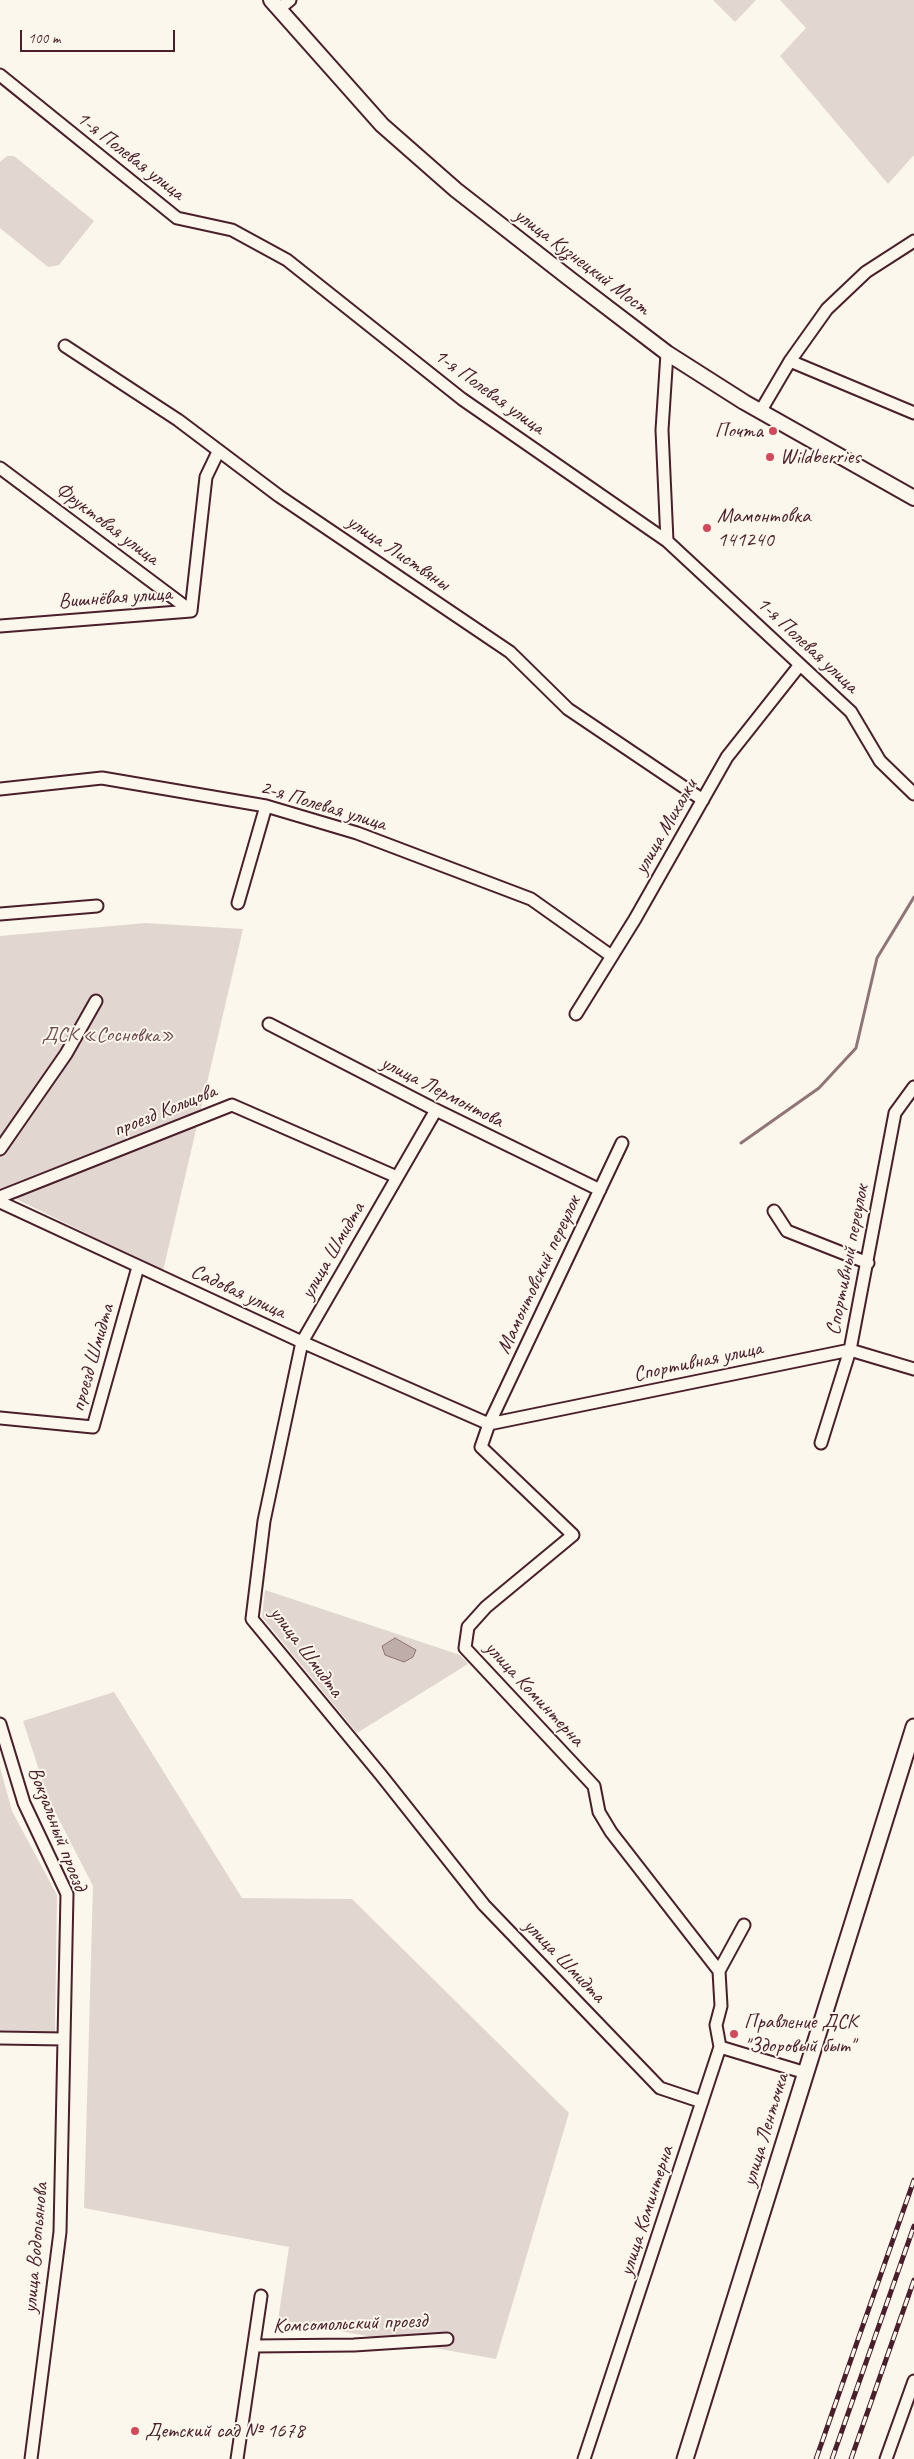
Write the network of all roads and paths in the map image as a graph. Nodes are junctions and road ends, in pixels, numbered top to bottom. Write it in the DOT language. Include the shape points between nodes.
graph roads {
  1 [pos="280,3"];
  2 [pos="0,75"];
  3 [pos="914,241"];
  4 [pos="64,346"];
  5 [pos="667,352"];
  6 [pos="790,361"];
  7 [pos="760,412"];
  8 [pos="914,413"];
  9 [pos="218,452"];
  10 [pos="0,468"];
  11 [pos="914,498"];
  12 [pos="667,541"];
  13 [pos="191,611"];
  14 [pos="0,626"];
  15 [pos="799,666"];
  16 [pos="0,789"];
  17 [pos="914,794"];
  18 [pos="703,800"];
  19 [pos="266,806"];
  20 [pos="238,903"];
  21 [pos="97,906"];
  22 [pos="0,914"];
  23 [pos="610,955"];
  24 [pos="96,1001"];
  25 [pos="576,1014"];
  26 [pos="268,1024"];
  27 [pos="914,1087"];
  28 [pos="436,1110"];
  29 [pos="622,1142"];
  30 [pos="0,1149"];
  31 [pos="397,1177"];
  32 [pos="600,1190"];
  33 [pos="0,1197"];
  34 [pos="0,1202"];
  35 [pos="774,1212"];
  36 [pos="868,1263"];
  37 [pos="138,1267"];
  38 [pos="302,1342"];
  39 [pos="850,1350"];
  40 [pos="914,1369"];
  41 [pos="0,1418"];
  42 [pos="489,1424"];
  43 [pos="821,1443"];
  44 [pos="0,1724"];
  45 [pos="914,1727"];
  46 [pos="744,1925"];
  47 [pos="719,1971"];
  48 [pos="0,2038"];
  49 [pos="64,2039"];
  50 [pos="720,2047"];
  51 [pos="806,2073"];
  52 [pos="702,2102"];
  53 [pos="261,2296"];
  54 [pos="447,2339"];
  55 [pos="254,2346"];
  56 [pos="914,2381"];
  57 [pos="31,2459"];
  58 [pos="237,2459"];
  59 [pos="584,2459"];
  60 [pos="685,2459"];
  61 [pos="886,2459"];
  1 -- 5 [label="street, улица Кузнецкий Мост" via="382,124 449,184"];
  2 -- 12 [label="street, 1-я Полевая улица" via="177,218 232,230 286,260 462,399"];
  3 -- 6 [label="street" via="866,272 827,309"];
  4 -- 9 [label="street, улица Листвяны" via="178,420"];
  5 -- 7 [label="street, улица Кузнецкий Мост"];
  5 -- 12 [label="street" via="662,430"];
  6 -- 7 [label="street"];
  6 -- 8 [label="street"];
  7 -- 11 [label="street, улица Кузнецкий Мост"];
  9 -- 13 [label="street, Вишнёвая улица" via="206,477"];
  9 -- 18 [label="street, улица Листвяны" via="510,652 568,709"];
  10 -- 13 [label="street, Фруктовая улица"];
  12 -- 15 [label="street, 1-я Полевая улица"];
  13 -- 14 [label="street, Вишнёвая улица"];
  15 -- 17 [label="street, 1-я Полевая улица" via="851,712 880,761"];
  15 -- 18 [label="street, улица Михалки" via="727,757"];
  16 -- 19 [label="street, 2-я Полевая улица" via="102,778"];
  18 -- 23 [label="street, улица Михалки" via="635,919"];
  19 -- 20 [label="street"];
  19 -- 23 [label="street, 2-я Полевая улица" via="357,833 531,899"];
  21 -- 22 [label="street"];
  23 -- 25 [label="street, улица Михалки"];
  24 -- 30 [label="street" via="66,1054"];
  26 -- 28 [label="street, улица Лермонтова"];
  27 -- 36 [label="street, Спортивный переулок" via="895,1113"];
  28 -- 31 [label="street, улица Шмидта"];
  28 -- 32 [label="street, улица Лермонтова"];
  29 -- 32 [label="street, Мамонтовский переулок"];
  31 -- 33 [label="street, проезд Кольцова" via="232,1105"];
  31 -- 38 [label="street, улица Шмидта"];
  32 -- 42 [label="street, Мамонтовский переулок"];
  34 -- 37 [label="street, Садовая улица"];
  35 -- 36 [label="street" via="786,1231"];
  36 -- 39 [label="street, Спортивный переулок"];
  37 -- 38 [label="street, Садовая улица"];
  37 -- 41 [label="street, проезд Шмидта" via="93,1427"];
  38 -- 42 [label="street, Садовая улица"];
  38 -- 52 [label="street, улица Шмидта" via="264,1521 252,1619 484,1905 660,2088"];
  39 -- 40 [label="street, Спортивная улица"];
  39 -- 42 [label="street, Спортивная улица"];
  39 -- 43 [label="street, Спортивный переулок"];
  42 -- 47 [label="street, улица Коминтерна" via="481,1447 573,1536 486,1607 468,1627 465,1648 594,1786 599,1812 611,1832"];
  44 -- 49 [label="street, Вокзальный проезд" via="24,1803 67,1894"];
  45 -- 51 [label="main road, улица Ленточка"];
  46 -- 47 [label="street"];
  47 -- 50 [label="street, улица Коминтерна" via="721,2006 716,2025"];
  48 -- 49 [label="street"];
  49 -- 57 [label="street, улица Водопьянова" via="60,2232"];
  50 -- 51 [label="street"];
  50 -- 52 [label="street, улица Коминтерна"];
  51 -- 60 [label="main road, улица Ленточка"];
  52 -- 59 [label="street, улица Коминтерна"];
  53 -- 55 [label="street"];
  54 -- 55 [label="street, Комсомольский проезд" via="354,2345"];
  55 -- 58 [label="street"];
  56 -- 61 [label="street"];
}
